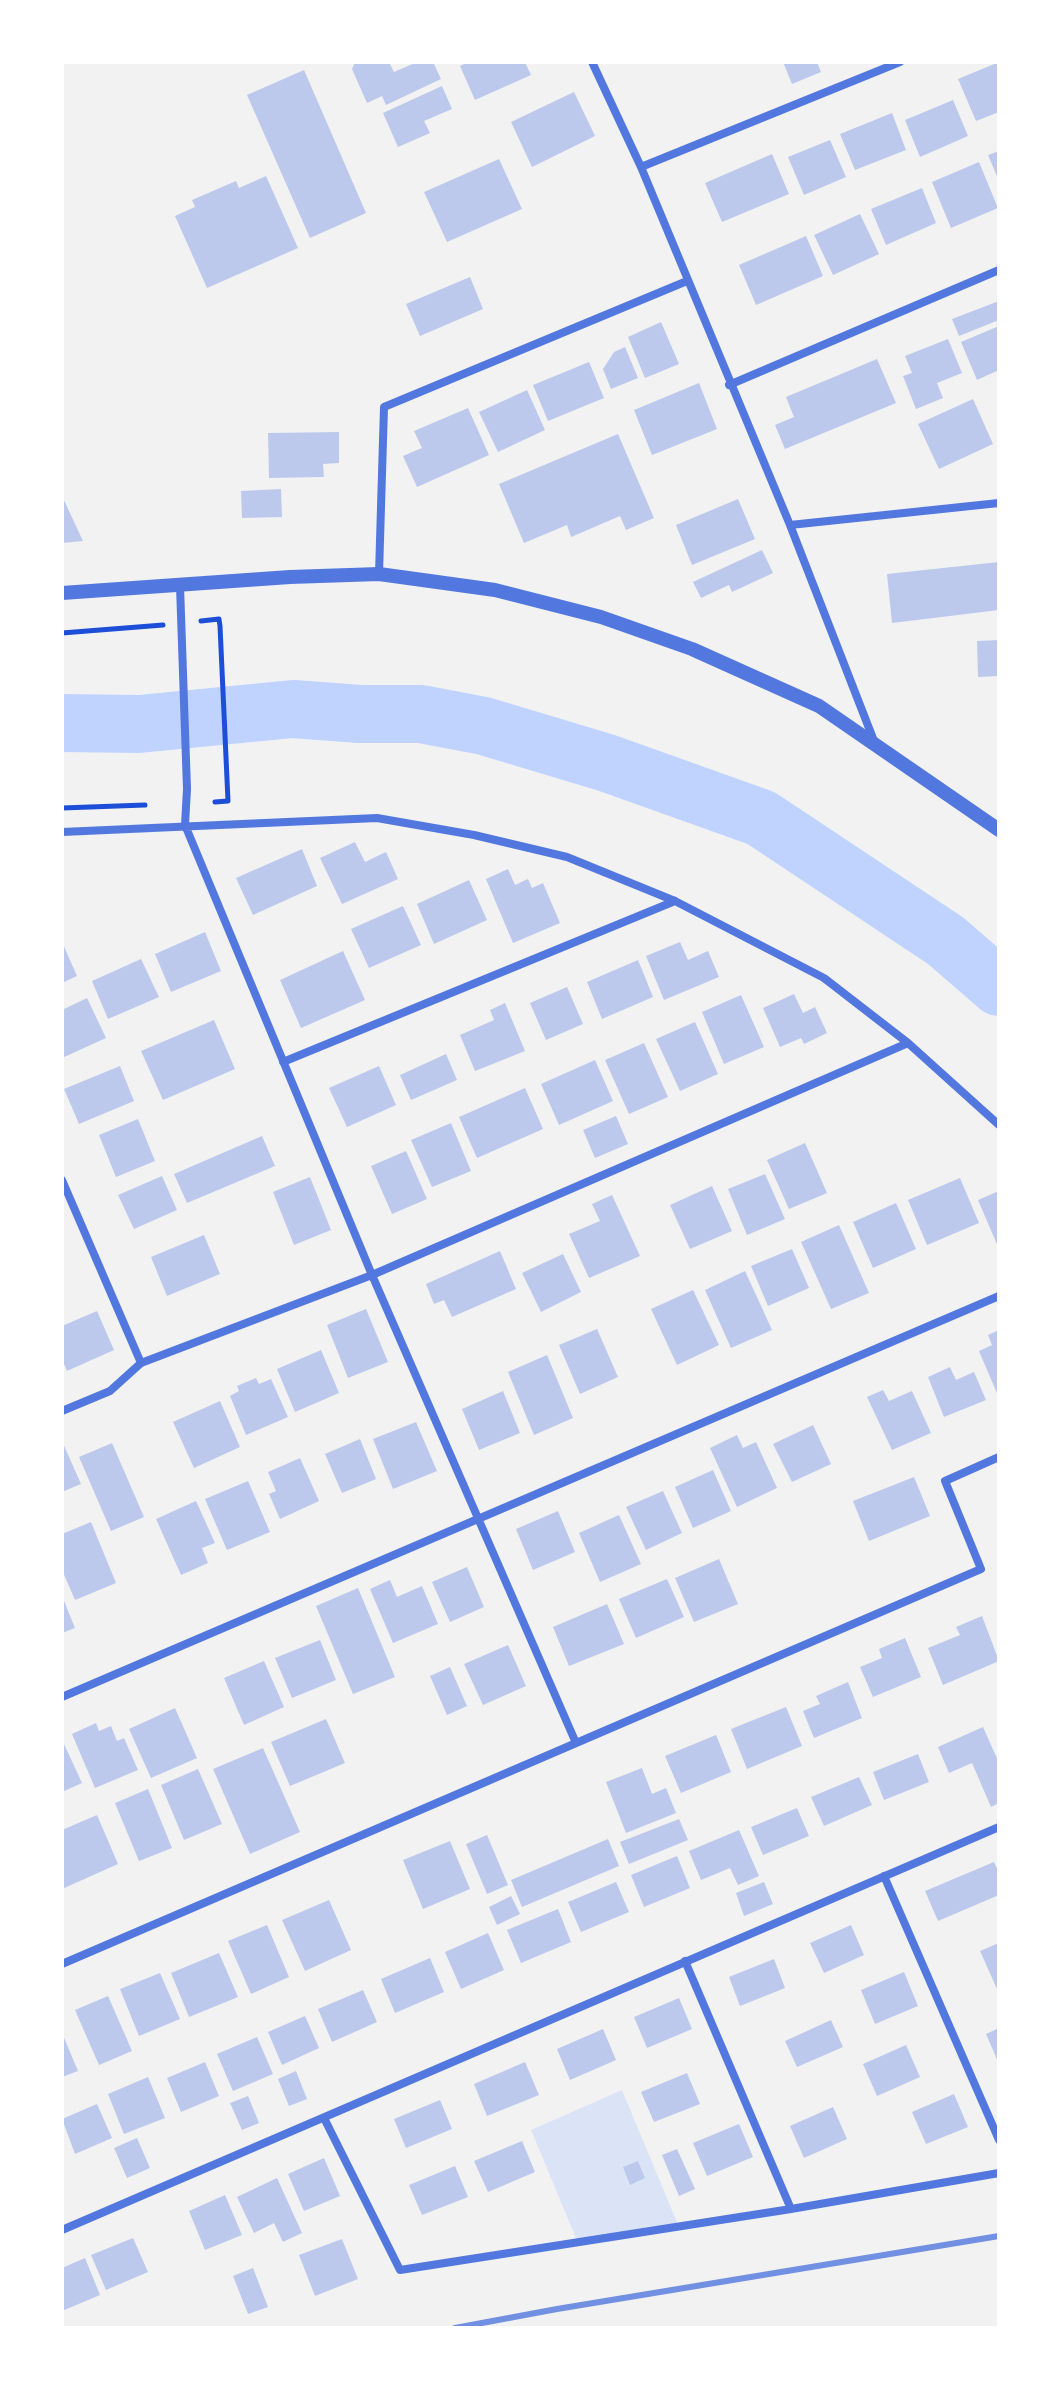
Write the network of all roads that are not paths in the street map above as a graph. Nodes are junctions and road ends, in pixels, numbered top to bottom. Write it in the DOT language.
graph roads {
  1 [pos="592,62"];
  2 [pos="900,62"];
  3 [pos="641,167"];
  4 [pos="999,270"];
  5 [pos="687,281"];
  6 [pos="729,385"];
  7 [pos="999,503"];
  8 [pos="790,525"];
  9 [pos="379,574"];
  10 [pos="180,586"];
  11 [pos="62,593"];
  12 [pos="876,745"];
  13 [pos="185,825"];
  14 [pos="999,830"];
  15 [pos="62,832"];
  16 [pos="675,901"];
  17 [pos="908,1043"];
  18 [pos="283,1062"];
  19 [pos="999,1125"];
  20 [pos="62,1180"];
  21 [pos="372,1275"];
  22 [pos="999,1296"];
  23 [pos="141,1363"];
  24 [pos="62,1411"];
  25 [pos="999,1457"];
  26 [pos="478,1518"];
  27 [pos="62,1697"];
  28 [pos="576,1743"];
  29 [pos="999,1827"];
  30 [pos="884,1876"];
  31 [pos="685,1961"];
  32 [pos="62,1964"];
  33 [pos="324,2118"];
  34 [pos="999,2140"];
  35 [pos="999,2173"];
  36 [pos="791,2209"];
  37 [pos="62,2230"];
  1 -- 3 [label="street"];
  2 -- 3 [label="street"];
  3 -- 5 [label="street"];
  4 -- 6 [label="street"];
  5 -- 6 [label="street"];
  5 -- 9 [label="street"];
  6 -- 8 [label="street"];
  7 -- 8 [label="street"];
  8 -- 12 [label="street"];
  9 -- 10 [label="street"];
  9 -- 12 [label="street"];
  10 -- 11 [label="street"];
  10 -- 13 [label="street"];
  12 -- 14 [label="street"];
  13 -- 15 [label="street"];
  13 -- 16 [label="street"];
  13 -- 18 [label="street"];
  16 -- 17 [label="street"];
  16 -- 18 [label="street"];
  17 -- 19 [label="street"];
  17 -- 21 [label="street"];
  18 -- 21 [label="street"];
  20 -- 23 [label="street"];
  21 -- 23 [label="street"];
  21 -- 26 [label="street"];
  22 -- 26 [label="street"];
  23 -- 24 [label="street"];
  25 -- 28 [label="street"];
  26 -- 27 [label="street"];
  26 -- 28 [label="street"];
  28 -- 32 [label="street"];
  29 -- 30 [label="street"];
  30 -- 31 [label="street"];
  30 -- 34 [label="street"];
  31 -- 33 [label="street"];
  31 -- 36 [label="street"];
  33 -- 36 [label="street"];
  33 -- 37 [label="street"];
  35 -- 36 [label="street"];
}
